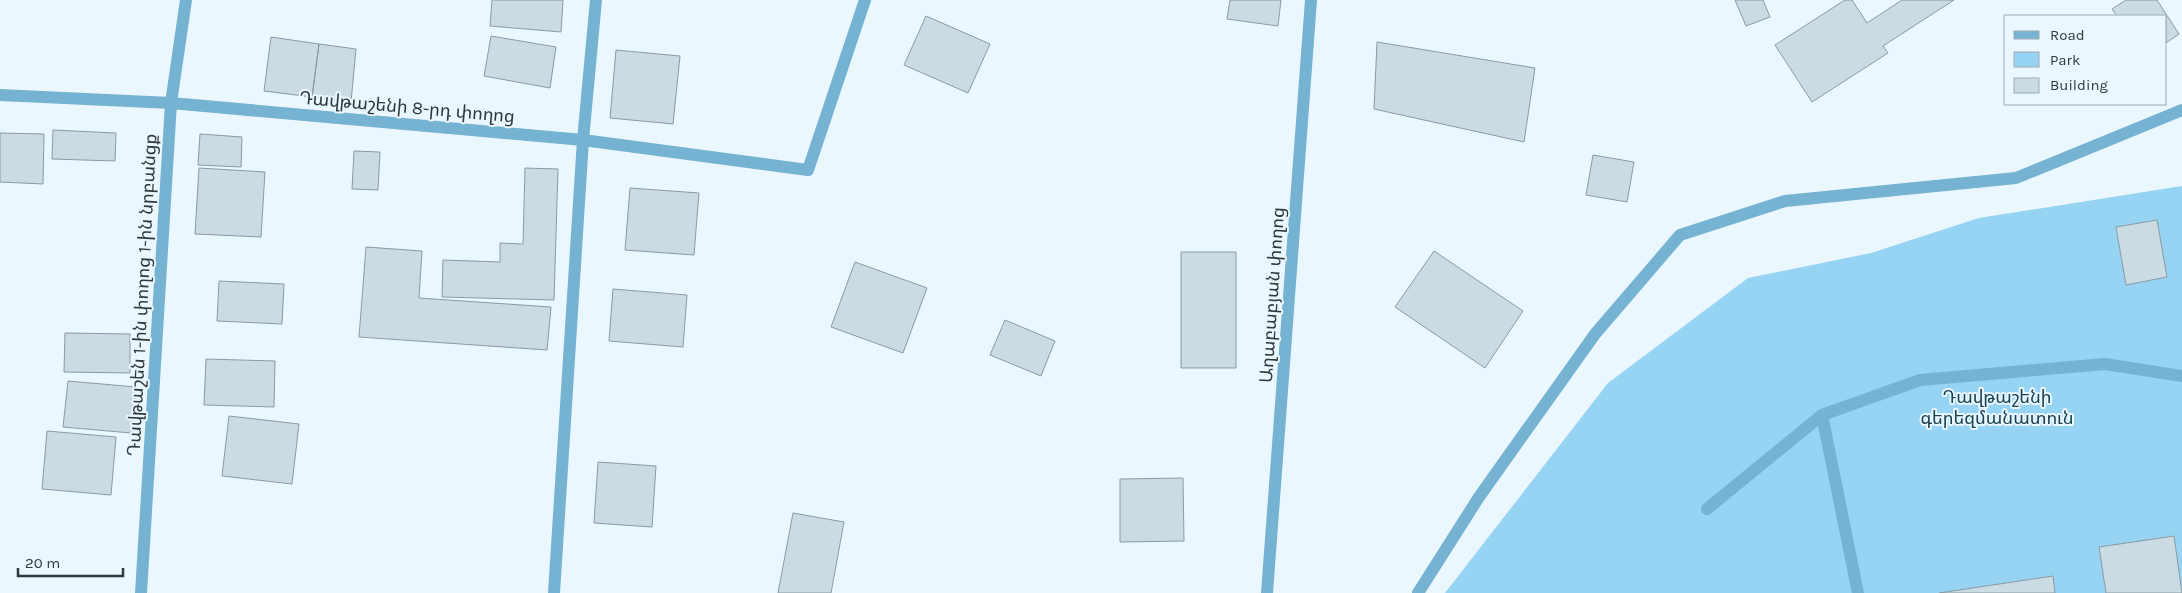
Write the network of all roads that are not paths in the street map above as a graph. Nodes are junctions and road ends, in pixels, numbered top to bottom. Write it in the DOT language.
graph roads {
  1 [pos="186,0"];
  2 [pos="596,0"];
  3 [pos="865,0"];
  4 [pos="1311,0"];
  5 [pos="0,95"];
  6 [pos="171,103"];
  7 [pos="2182,110"];
  8 [pos="583,140"];
  9 [pos="2182,376"];
  10 [pos="1822,415"];
  11 [pos="1707,509"];
  12 [pos="141,593"];
  13 [pos="554,593"];
  14 [pos="1268,593"];
  15 [pos="1418,593"];
  16 [pos="1858,593"];
  1 -- 6 [label="street, Դավթաշեն 1-ին փողոց 1-ին նրբանցք"];
  2 -- 8 [label="street"];
  3 -- 8 [label="street, Դավթաշենի 8-րդ փողոց"];
  4 -- 14 [label="street, Աղաբաբյան փողոց"];
  5 -- 6 [label="street, Դավթաշենի 8-րդ փողոց"];
  6 -- 8 [label="street, Դավթաշենի 8-րդ փողոց"];
  6 -- 12 [label="street, Դավթաշեն 1-ին փողոց 1-ին նրբանցք"];
  7 -- 15 [label="street"];
  8 -- 13 [label="street"];
  9 -- 10 [label="street"];
  10 -- 11 [label="street"];
  10 -- 16 [label="street"];
}
